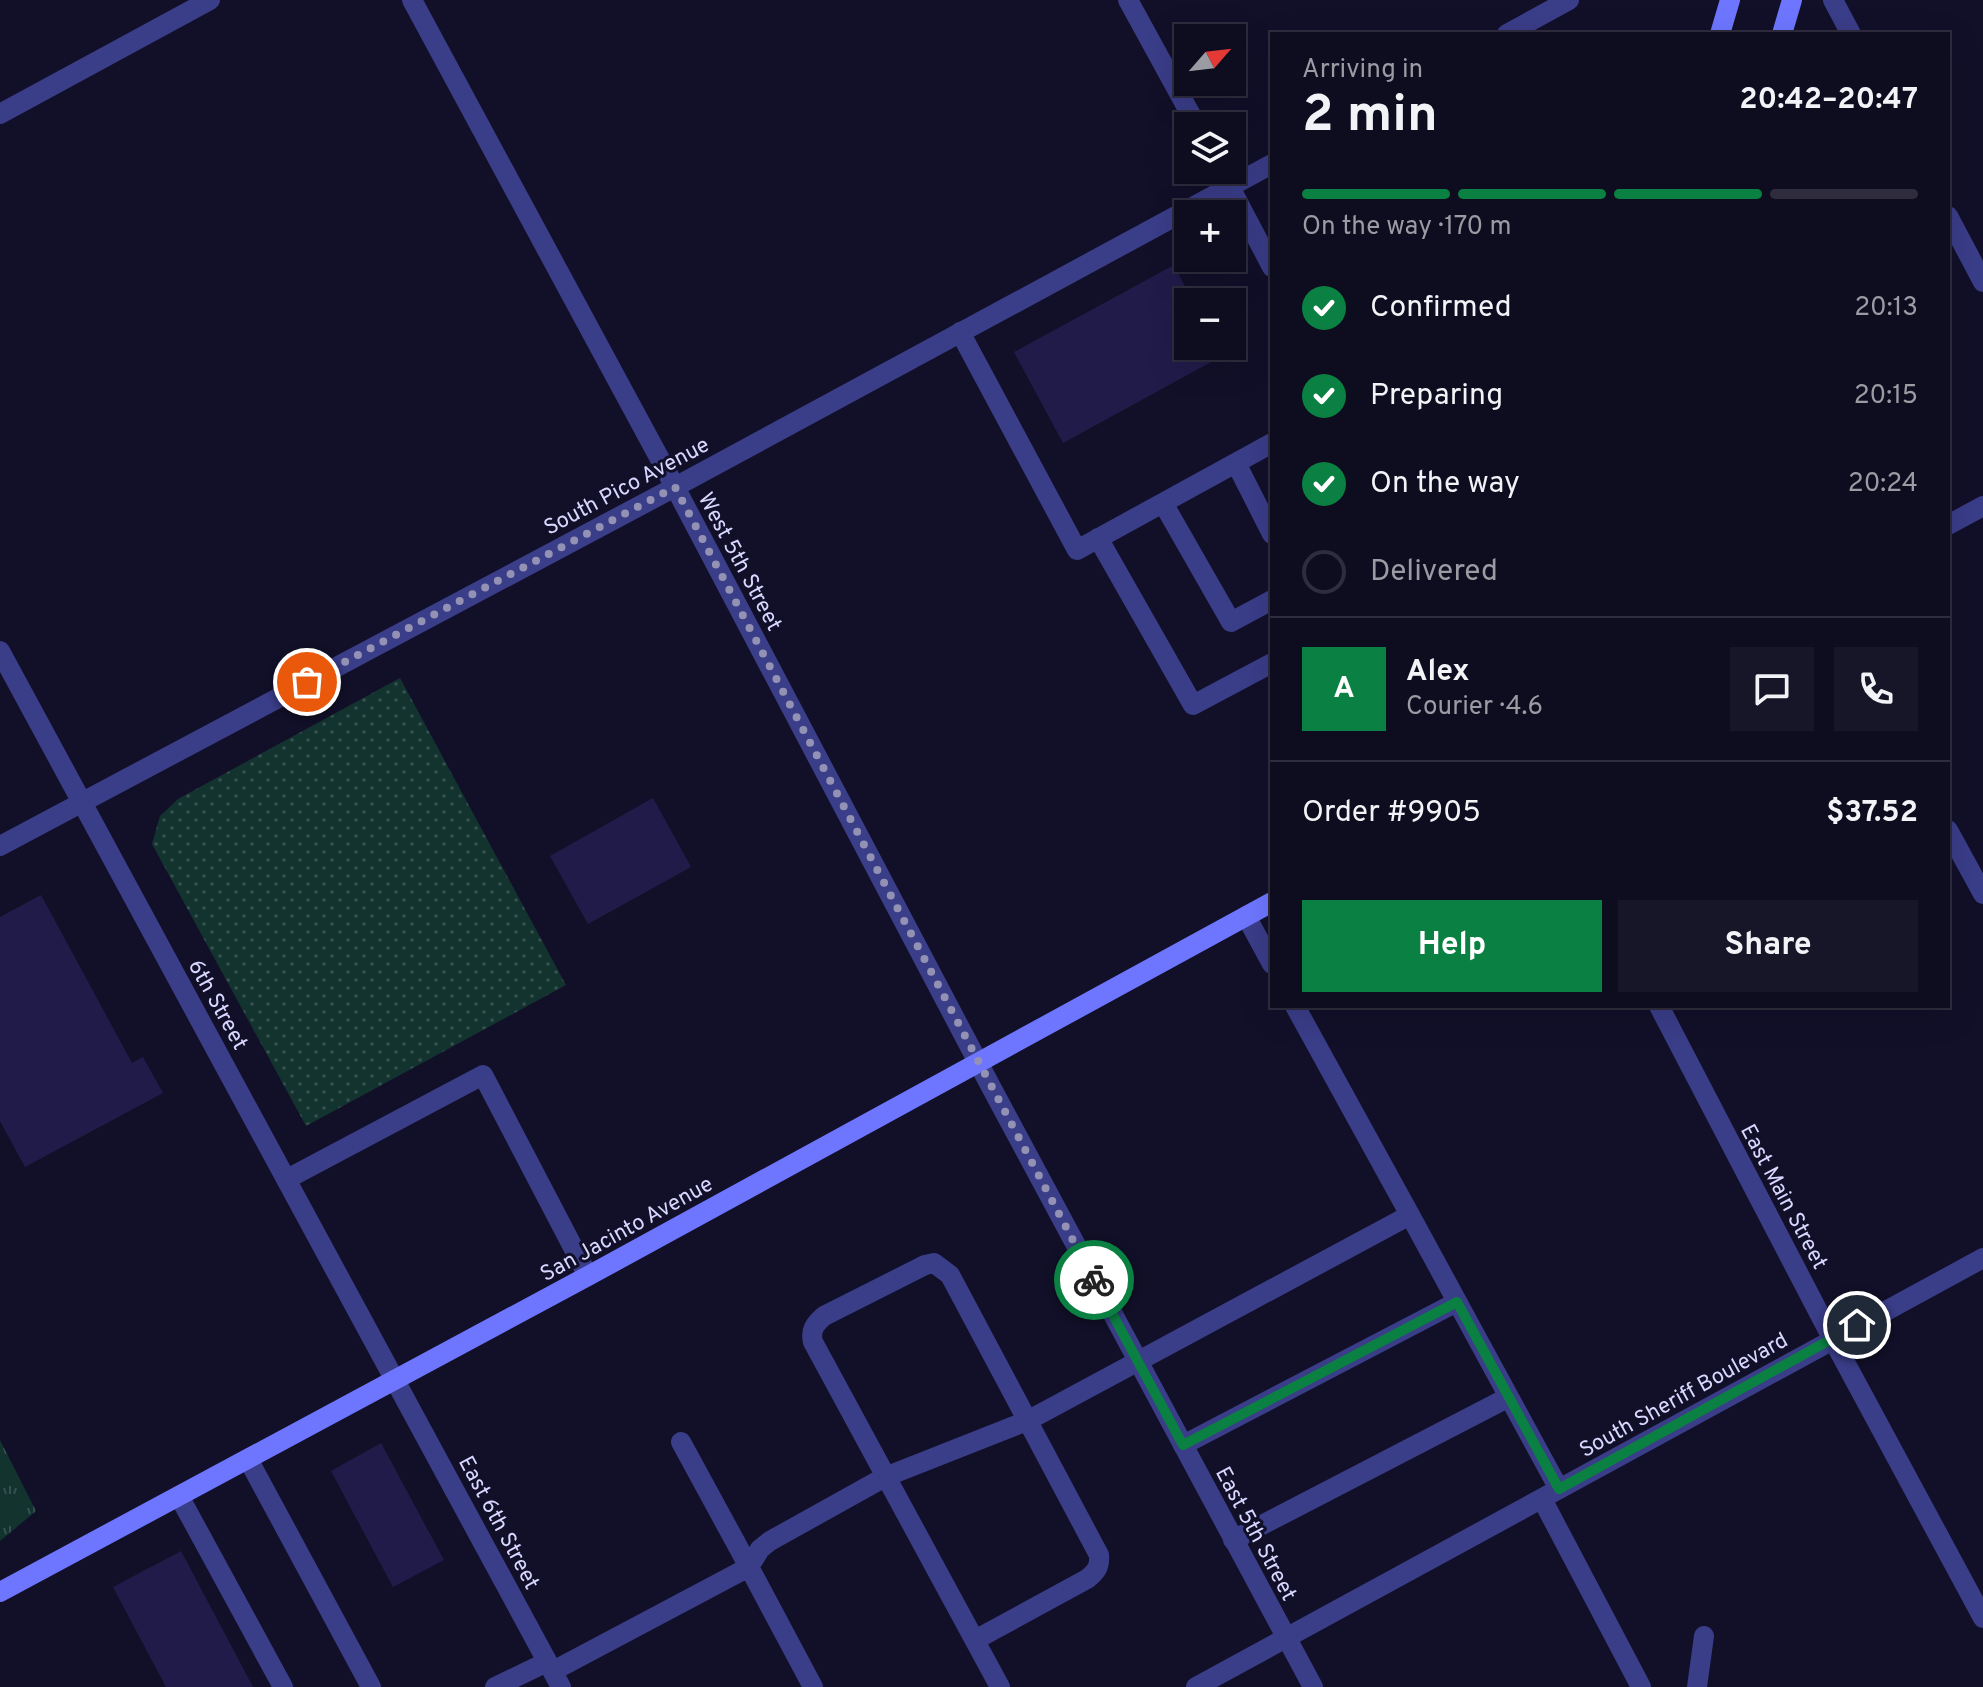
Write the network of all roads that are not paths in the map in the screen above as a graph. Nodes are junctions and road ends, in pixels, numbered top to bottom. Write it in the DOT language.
graph roads {
  1 [pos="210,0"];
  2 [pos="412,0"];
  3 [pos="1128,0"];
  4 [pos="1569,0"];
  5 [pos="1730,0"];
  6 [pos="1792,0"];
  7 [pos="1833,0"];
  8 [pos="1511,32"];
  9 [pos="1721,32"];
  10 [pos="1783,32"];
  11 [pos="1850,32"];
  12 [pos="1189,112"];
  13 [pos="0,114"];
  14 [pos="1270,165"];
  15 [pos="1246,172"];
  16 [pos="1215,184"];
  17 [pos="1228,184"];
  18 [pos="1950,220"];
  19 [pos="1270,263"];
  20 [pos="1983,282"];
  21 [pos="960,332"];
  22 [pos="1270,444"];
  23 [pos="1236,463"];
  24 [pos="675,487"];
  25 [pos="1163,503"];
  26 [pos="1983,506"];
  27 [pos="1950,524"];
  28 [pos="1270,530"];
  29 [pos="1098,538"];
  30 [pos="1270,601"];
  31 [pos="0,651"];
  32 [pos="1270,664"];
  33 [pos="82,802"];
  34 [pos="1950,834"];
  35 [pos="0,846"];
  36 [pos="1983,894"];
  37 [pos="1270,903"];
  38 [pos="1246,916"];
  39 [pos="1270,960"];
  40 [pos="1296,1008"];
  41 [pos="1660,1008"];
  42 [pos="978,1063"];
  43 [pos="287,1179"];
  44 [pos="1410,1215"];
  45 [pos="1983,1258"];
  46 [pos="588,1276"];
  47 [pos="1457,1302"];
  48 [pos="1832,1338"];
  49 [pos="1138,1362"];
  50 [pos="396,1380"];
  51 [pos="1509,1397"];
  52 [pos="1027,1421"];
  53 [pos="681,1442"];
  54 [pos="1183,1445"];
  55 [pos="248,1459"];
  56 [pos="885,1477"];
  57 [pos="1551,1494"];
  58 [pos="179,1496"];
  59 [pos="1233,1540"];
  60 [pos="749,1567"];
  61 [pos="0,1592"];
  62 [pos="1983,1618"];
  63 [pos="1704,1636"];
  64 [pos="1287,1639"];
  65 [pos="975,1640"];
  66 [pos="554,1673"];
  67 [pos="283,1687"];
  68 [pos="371,1687"];
  69 [pos="495,1687"];
  70 [pos="813,1687"];
  71 [pos="1000,1687"];
  72 [pos="1196,1687"];
  73 [pos="1313,1687"];
  74 [pos="1641,1687"];
  75 [pos="1697,1687"];
  1 -- 13 [label="street"];
  2 -- 24 [label="street, West 5th Street"];
  3 -- 12 [label="street"];
  4 -- 8 [label="street"];
  5 -- 9 [label="main road"];
  6 -- 10 [label="main road"];
  7 -- 11 [label="street"];
  14 -- 15 [label="street, South Pico Avenue"];
  16 -- 21 [label="street, South Pico Avenue"];
  17 -- 19 [label="street"];
  18 -- 20 [label="street"];
  21 -- 24 [label="street, South Pico Avenue"];
  21 -- 29 [label="street"];
  22 -- 23 [label="street"];
  23 -- 25 [label="street"];
  23 -- 28 [label="street"];
  24 -- 33 [label="street, South Pico Avenue"];
  24 -- 42 [label="street, West 5th Street"];
  25 -- 29 [label="street"];
  25 -- 30 [label="street"];
  26 -- 27 [label="street"];
  29 -- 32 [label="street"];
  31 -- 33 [label="street, 6th Street"];
  33 -- 35 [label="street, South Pico Avenue"];
  33 -- 43 [label="street, 6th Street"];
  34 -- 36 [label="street"];
  37 -- 38 [label="main road, San Jacinto Avenue"];
  38 -- 39 [label="street"];
  38 -- 42 [label="main road, San Jacinto Avenue"];
  40 -- 44 [label="street"];
  41 -- 48 [label="street, East Main Street"];
  42 -- 46 [label="main road, San Jacinto Avenue"];
  42 -- 49 [label="street, East 5th Street"];
  43 -- 46 [label="street"];
  43 -- 50 [label="street, 6th Street"];
  44 -- 47 [label="street"];
  44 -- 49 [label="street"];
  45 -- 48 [label="street, South Sheriff Boulevard"];
  46 -- 50 [label="main road, San Jacinto Avenue"];
  47 -- 51 [label="street"];
  47 -- 54 [label="street"];
  48 -- 57 [label="street, South Sheriff Boulevard"];
  48 -- 62 [label="street, East Main Street"];
  49 -- 52 [label="street"];
  49 -- 54 [label="street, East 5th Street"];
  50 -- 55 [label="main road, San Jacinto Avenue"];
  50 -- 66 [label="street, East 6th Street"];
  51 -- 57 [label="street"];
  51 -- 59 [label="street"];
  52 -- 56 [label="street"];
  52 -- 56 [label="street"];
  52 -- 65 [label="street"];
  53 -- 60 [label="street"];
  54 -- 59 [label="street, East 5th Street"];
  55 -- 58 [label="main road, San Jacinto Avenue"];
  55 -- 68 [label="street"];
  56 -- 60 [label="street"];
  56 -- 65 [label="street"];
  57 -- 64 [label="street, South Sheriff Boulevard"];
  57 -- 74 [label="street"];
  58 -- 61 [label="main road, San Jacinto Avenue"];
  58 -- 67 [label="street"];
  59 -- 64 [label="street, East 5th Street"];
  60 -- 66 [label="street"];
  60 -- 70 [label="street"];
  63 -- 75 [label="street"];
  64 -- 72 [label="street, South Sheriff Boulevard"];
  64 -- 73 [label="street, East 5th Street"];
  65 -- 71 [label="street"];
  66 -- 69 [label="street"];
}
